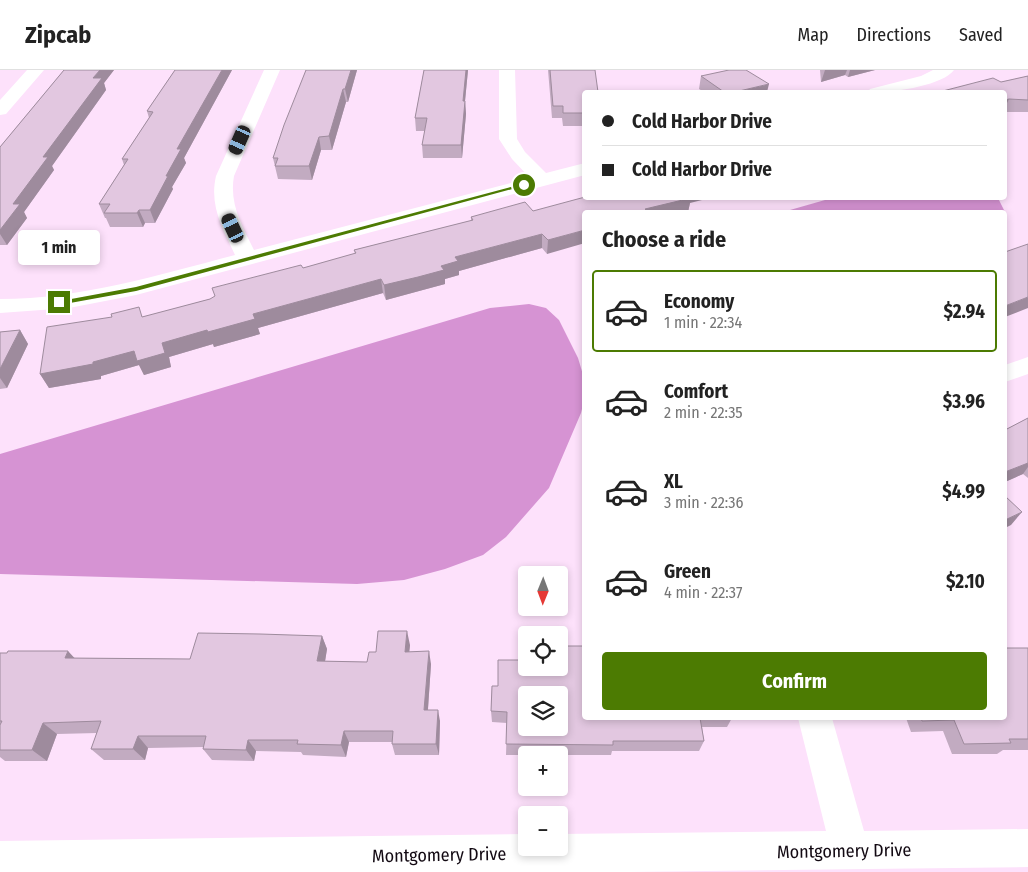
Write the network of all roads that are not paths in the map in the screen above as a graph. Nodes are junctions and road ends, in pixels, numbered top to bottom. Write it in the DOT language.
graph roads {
  1 [pos="36,70"];
  2 [pos="272,70"];
  3 [pos="507,70"];
  4 [pos="946,70"];
  5 [pos="884,90"];
  6 [pos="0,110"];
  7 [pos="582,170"];
  8 [pos="542,180"];
  9 [pos="248,259"];
  10 [pos="0,306"];
  11 [pos="1028,365"];
  12 [pos="1007,373"];
  13 [pos="816,720"];
  14 [pos="1028,848"];
  15 [pos="850,851"];
  16 [pos="0,860"];
  1 -- 6 [label="street"];
  2 -- 9 [label="street"];
  3 -- 8 [label="street"];
  4 -- 5 [label="street"];
  7 -- 8 [label="street"];
  8 -- 9 [label="street"];
  9 -- 10 [label="street"];
  11 -- 12 [label="street"];
  13 -- 15 [label="street"];
  14 -- 15 [label="street, Montgomery Drive"];
  15 -- 16 [label="street, Montgomery Drive"];
}
